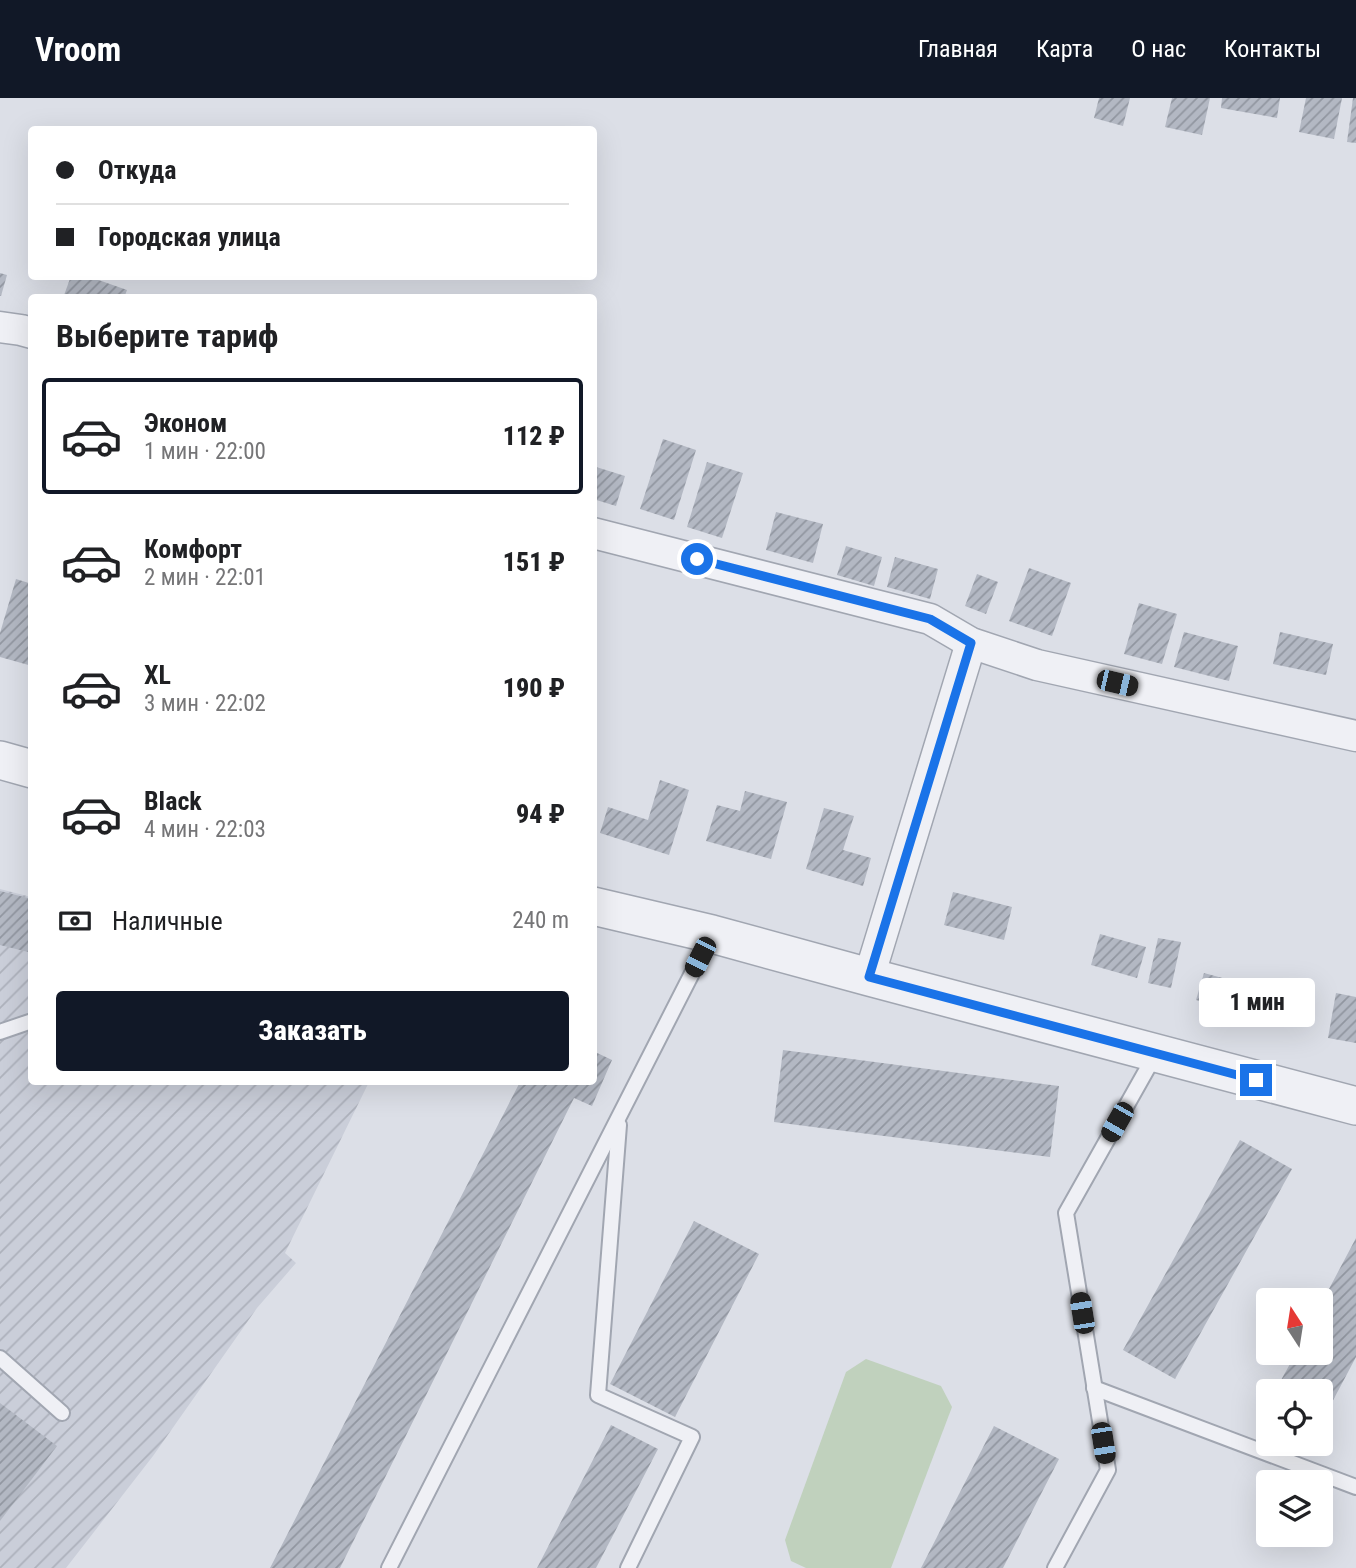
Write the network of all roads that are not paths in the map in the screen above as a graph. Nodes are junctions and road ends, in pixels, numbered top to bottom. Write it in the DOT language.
graph roads {
  1 [pos="0,327"];
  2 [pos="28,332"];
  3 [pos="597,534"];
  4 [pos="971,643"];
  5 [pos="1356,736"];
  6 [pos="0,760"];
  7 [pos="28,768"];
  8 [pos="597,907"];
  9 [pos="712,934"];
  10 [pos="869,977"];
  11 [pos="28,1022"];
  12 [pos="0,1032"];
  13 [pos="1156,1054"];
  14 [pos="1356,1107"];
  15 [pos="619,1119"];
  16 [pos="0,1358"];
  17 [pos="1094,1388"];
  18 [pos="62,1413"];
  19 [pos="1356,1487"];
  20 [pos="389,1568"];
  21 [pos="628,1568"];
  22 [pos="1055,1568"];
  1 -- 2 [label="street"];
  3 -- 4 [label="street"];
  4 -- 5 [label="street"];
  4 -- 10 [label="street"];
  6 -- 7 [label="street"];
  8 -- 9 [label="street"];
  9 -- 10 [label="street"];
  9 -- 15 [label="lane"];
  10 -- 13 [label="street"];
  11 -- 12 [label="lane"];
  13 -- 14 [label="street"];
  13 -- 17 [label="lane"];
  15 -- 20 [label="lane"];
  15 -- 21 [label="lane"];
  16 -- 18 [label="lane"];
  17 -- 19 [label="lane"];
  17 -- 22 [label="lane"];
}
